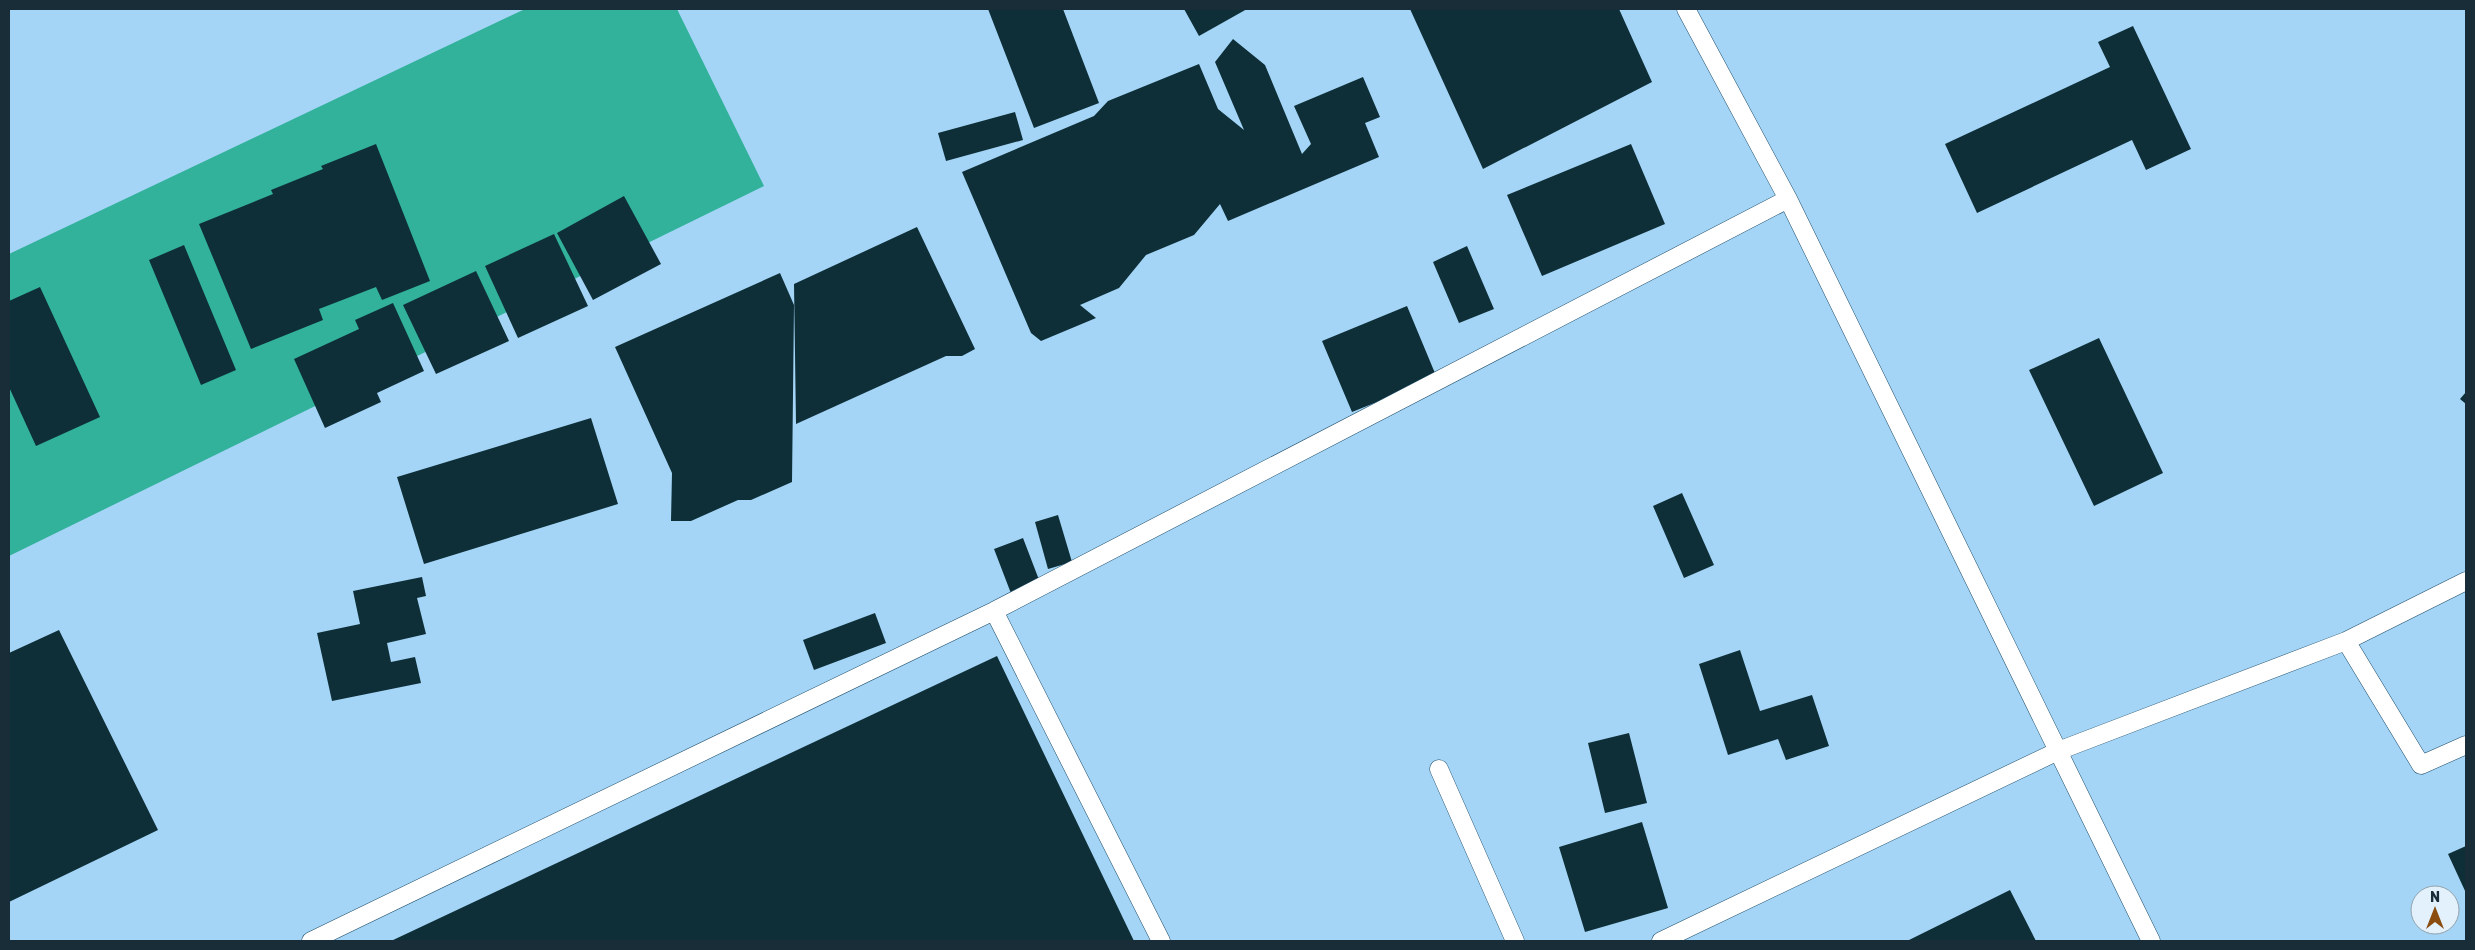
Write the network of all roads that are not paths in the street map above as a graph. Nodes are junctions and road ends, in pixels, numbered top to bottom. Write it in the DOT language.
graph roads {
  1 [pos="1686,9"];
  2 [pos="1788,199"];
  3 [pos="2466,581"];
  4 [pos="994,611"];
  5 [pos="2346,641"];
  6 [pos="2466,745"];
  7 [pos="2058,750"];
  8 [pos="1439,768"];
  9 [pos="311,941"];
  10 [pos="1161,941"];
  11 [pos="1516,941"];
  12 [pos="1661,941"];
  13 [pos="2151,941"];
  1 -- 2 [label="lane"];
  2 -- 4 [label="lane"];
  2 -- 7 [label="lane"];
  3 -- 5 [label="lane"];
  4 -- 9 [label="lane"];
  4 -- 10 [label="lane"];
  5 -- 6 [label="lane"];
  5 -- 7 [label="lane"];
  7 -- 12 [label="lane"];
  7 -- 13 [label="lane"];
  8 -- 11 [label="lane"];
}
